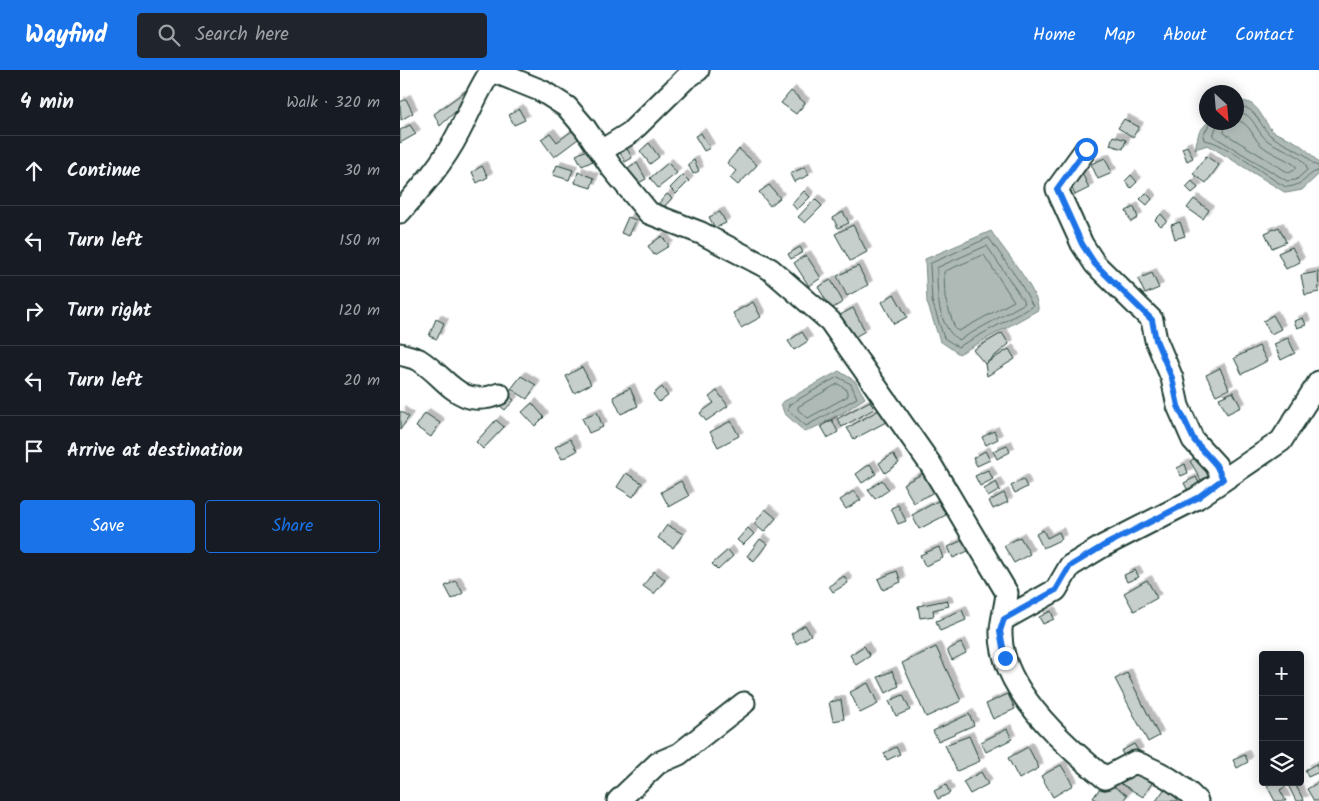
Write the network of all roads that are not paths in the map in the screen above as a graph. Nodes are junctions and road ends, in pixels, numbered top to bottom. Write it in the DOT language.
graph roads {
  1 [pos="490,70"];
  2 [pos="698,70"];
  3 [pos="1086,149"];
  4 [pos="601,151"];
  5 [pos="400,212"];
  6 [pos="400,354"];
  7 [pos="1319,382"];
  8 [pos="499,394"];
  9 [pos="1223,479"];
  10 [pos="1004,619"];
  11 [pos="744,703"];
  12 [pos="618,801"];
  13 [pos="1198,801"];
  1 -- 4 [label="street"];
  1 -- 5 [label="street"];
  2 -- 4 [label="street"];
  3 -- 9 [label="street"];
  4 -- 10 [label="street"];
  6 -- 8 [label="street"];
  7 -- 9 [label="street"];
  9 -- 10 [label="street"];
  10 -- 13 [label="street"];
  11 -- 12 [label="street"];
}
